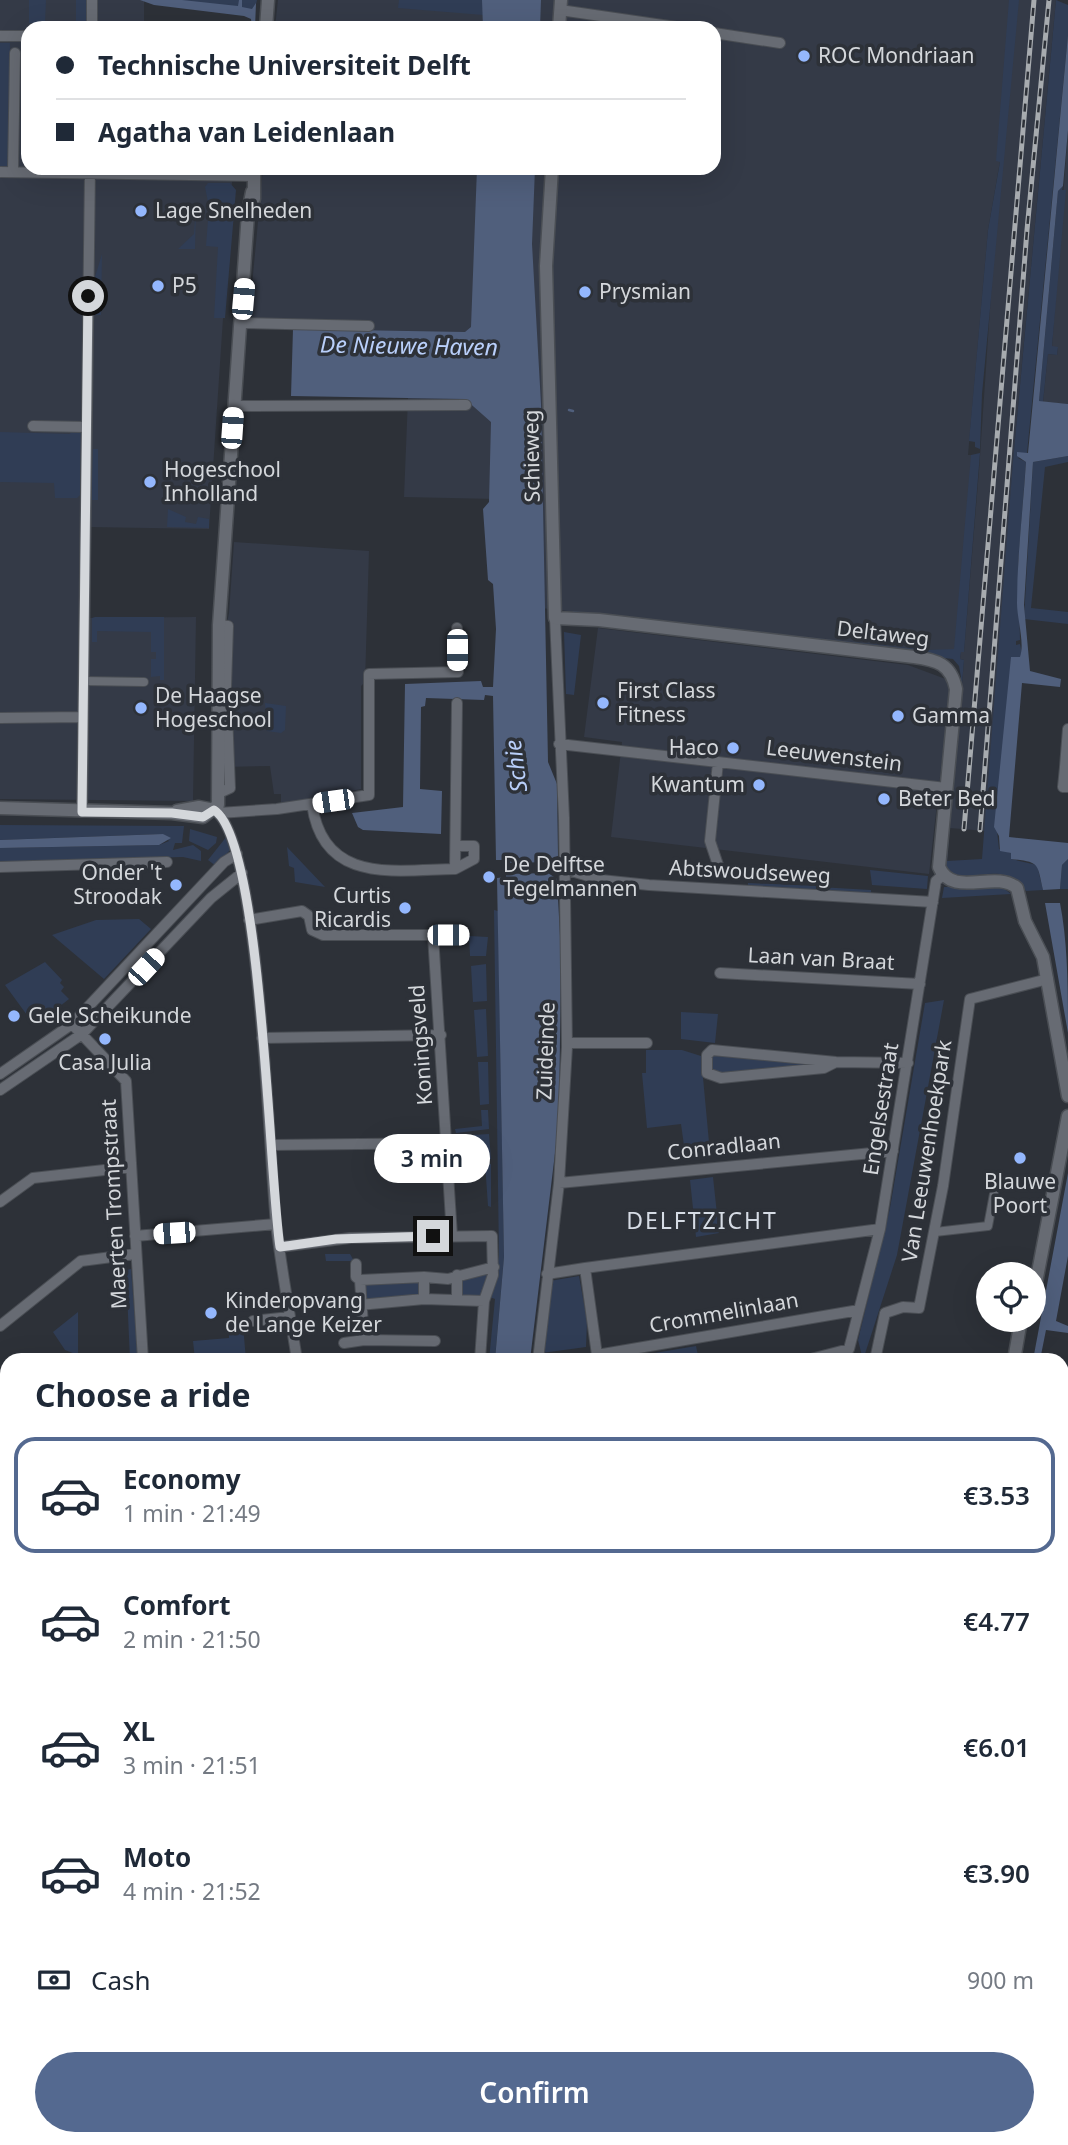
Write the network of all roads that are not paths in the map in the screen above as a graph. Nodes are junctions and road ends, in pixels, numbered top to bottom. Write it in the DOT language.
graph roads {
  1 [pos="92,0"];
  2 [pos="268,0"];
  3 [pos="561,5"];
  4 [pos="92,21"];
  5 [pos="266,21"];
  6 [pos="646,21"];
  7 [pos="721,34"];
  8 [pos="0,36"];
  9 [pos="21,36"];
  10 [pos="780,43"];
  11 [pos="15,53"];
  12 [pos="0,172"];
  13 [pos="13,172"];
  14 [pos="21,172"];
  15 [pos="90,175"];
  16 [pos="254,175"];
  17 [pos="552,175"];
  18 [pos="241,323"];
  19 [pos="369,326"];
  20 [pos="466,405"];
  21 [pos="234,406"];
  22 [pos="33,426"];
  23 [pos="86,427"];
  24 [pos="555,618"];
  25 [pos="457,628"];
  26 [pos="83,681"];
  27 [pos="144,682"];
  28 [pos="457,703"];
  29 [pos="82,717"];
  30 [pos="0,718"];
  31 [pos="1068,729"];
  32 [pos="559,744"];
  33 [pos="718,762"];
  34 [pos="1066,767"];
  35 [pos="946,788"];
  36 [pos="1068,788"];
  37 [pos="312,804"];
  38 [pos="0,808"];
  39 [pos="216,811"];
  40 [pos="79,812"];
  41 [pos="0,815"];
  42 [pos="456,846"];
  43 [pos="237,854"];
  44 [pos="167,862"];
  45 [pos="718,865"];
  46 [pos="0,867"];
  47 [pos="456,869"];
  48 [pos="565,869"];
  49 [pos="242,873"];
  50 [pos="943,875"];
  51 [pos="933,902"];
  52 [pos="249,920"];
  53 [pos="433,935"];
  54 [pos="463,935"];
  55 [pos="720,972"];
  56 [pos="1048,979"];
  57 [pos="920,984"];
  58 [pos="72,1024"];
  59 [pos="82,1034"];
  60 [pos="441,1035"];
  61 [pos="262,1038"];
  62 [pos="567,1043"];
  63 [pos="646,1043"];
  64 [pos="836,1062"];
  65 [pos="908,1063"];
  66 [pos="0,1074"];
  67 [pos="0,1090"];
  68 [pos="1068,1096"];
  69 [pos="1068,1116"];
  70 [pos="447,1143"];
  71 [pos="271,1145"];
  72 [pos="893,1151"];
  73 [pos="131,1167"];
  74 [pos="559,1183"];
  75 [pos="994,1194"];
  76 [pos="0,1202"];
  77 [pos="276,1224"];
  78 [pos="880,1229"];
  79 [pos="935,1232"];
  80 [pos="135,1236"];
  81 [pos="452,1236"];
  82 [pos="280,1247"];
  83 [pos="135,1254"];
  84 [pos="1040,1262"];
  85 [pos="356,1264"];
  86 [pos="494,1268"];
  87 [pos="585,1268"];
  88 [pos="547,1274"];
  89 [pos="457,1275"];
  90 [pos="424,1277"];
  91 [pos="360,1280"];
  92 [pos="454,1298"];
  93 [pos="424,1299"];
  94 [pos="484,1301"];
  95 [pos="359,1306"];
  96 [pos="859,1310"];
  97 [pos="290,1317"];
  98 [pos="253,1321"];
  99 [pos="0,1326"];
  100 [pos="1018,1332"];
  101 [pos="364,1340"];
  102 [pos="435,1341"];
  103 [pos="344,1342"];
  104 [pos="142,1353"];
  105 [pos="296,1353"];
  106 [pos="480,1353"];
  107 [pos="539,1353"];
  108 [pos="594,1353"];
  109 [pos="617,1353"];
  110 [pos="834,1353"];
  111 [pos="877,1353"];
  112 [pos="1014,1353"];
  1 -- 4 [label="street"];
  2 -- 5 [label="street"];
  3 -- 6 [label="street"];
  7 -- 10 [label="street"];
  8 -- 9 [label="street"];
  11 -- 13 [label="street"];
  12 -- 13 [label="street"];
  13 -- 14 [label="street"];
  15 -- 23 [label="street"];
  16 -- 18 [label="street"];
  17 -- 24 [label="street, Schieweg"];
  18 -- 19 [label="street"];
  18 -- 21 [label="street"];
  20 -- 21 [label="street"];
  21 -- 39 [label="street"];
  22 -- 23 [label="street"];
  23 -- 26 [label="street"];
  24 -- 32 [label="street, Schieweg"];
  24 -- 35 [label="street, Deltaweg"];
  25 -- 37 [label="street"];
  26 -- 27 [label="street"];
  26 -- 29 [label="street"];
  28 -- 42 [label="street"];
  29 -- 30 [label="street"];
  29 -- 40 [label="street"];
  31 -- 34 [label="street"];
  32 -- 33 [label="street, Leeuwenstein"];
  32 -- 48 [label="street, Zuideinde"];
  33 -- 35 [label="street, Leeuwenstein"];
  33 -- 45 [label="street"];
  34 -- 36 [label="street"];
  35 -- 50 [label="street, Deltaweg"];
  37 -- 39 [label="street"];
  37 -- 47 [label="street"];
  38 -- 40 [label="street"];
  39 -- 40 [label="street"];
  39 -- 43 [label="street"];
  40 -- 41 [label="street"];
  42 -- 47 [label="street"];
  42 -- 47 [label="street"];
  43 -- 49 [label="street"];
  43 -- 58 [label="street"];
  44 -- 46 [label="street"];
  48 -- 51 [label="street, Abtswoudseweg"];
  48 -- 62 [label="street, Zuideinde"];
  49 -- 52 [label="street"];
  49 -- 59 [label="street"];
  50 -- 51 [label="street, Engelsestraat"];
  50 -- 56 [label="street"];
  51 -- 57 [label="street, Engelsestraat"];
  52 -- 53 [label="street"];
  52 -- 61 [label="street"];
  53 -- 54 [label="street"];
  53 -- 60 [label="street, Koningsveld"];
  55 -- 57 [label="street, Laan van Braat"];
  56 -- 68 [label="street"];
  56 -- 79 [label="street, Van Leeuwenhoekpark"];
  57 -- 65 [label="street, Engelsestraat"];
  58 -- 59 [label="street, Maerten Trompstraat"];
  58 -- 66 [label="street"];
  59 -- 67 [label="street"];
  59 -- 73 [label="street, Maerten Trompstraat"];
  60 -- 61 [label="street"];
  60 -- 70 [label="street, Koningsveld"];
  61 -- 71 [label="street"];
  62 -- 63 [label="street"];
  62 -- 74 [label="street, Zuideinde"];
  64 -- 64 [label="street"];
  64 -- 65 [label="street"];
  65 -- 72 [label="street, Engelsestraat"];
  69 -- 84 [label="street"];
  70 -- 71 [label="street"];
  70 -- 81 [label="street, Koningsveld"];
  71 -- 77 [label="street"];
  72 -- 74 [label="street, Conradlaan"];
  72 -- 78 [label="street, Engelsestraat"];
  73 -- 76 [label="street"];
  73 -- 80 [label="street, Maerten Trompstraat"];
  74 -- 88 [label="street, Zuideinde"];
  75 -- 79 [label="street"];
  77 -- 80 [label="street"];
  77 -- 82 [label="street"];
  78 -- 87 [label="street"];
  78 -- 96 [label="street, Engelsestraat"];
  79 -- 111 [label="street, Van Leeuwenhoekpark"];
  80 -- 83 [label="street, Maerten Trompstraat"];
  81 -- 82 [label="street"];
  81 -- 86 [label="street"];
  82 -- 97 [label="street"];
  83 -- 99 [label="street"];
  83 -- 104 [label="street, Maerten Trompstraat"];
  85 -- 91 [label="street"];
  86 -- 89 [label="street"];
  86 -- 94 [label="street"];
  87 -- 88 [label="street"];
  87 -- 108 [label="street"];
  88 -- 107 [label="street, Zuideinde"];
  89 -- 90 [label="street"];
  89 -- 92 [label="street"];
  90 -- 91 [label="street"];
  90 -- 93 [label="street"];
  91 -- 95 [label="street"];
  92 -- 93 [label="street"];
  92 -- 94 [label="street"];
  93 -- 95 [label="street"];
  94 -- 106 [label="street"];
  95 -- 101 [label="street"];
  96 -- 109 [label="street, Crommelinlaan"];
  96 -- 110 [label="street, Engelsestraat"];
  97 -- 98 [label="street"];
  97 -- 105 [label="street"];
  100 -- 112 [label="street"];
  101 -- 102 [label="street"];
  101 -- 103 [label="street"];
}
